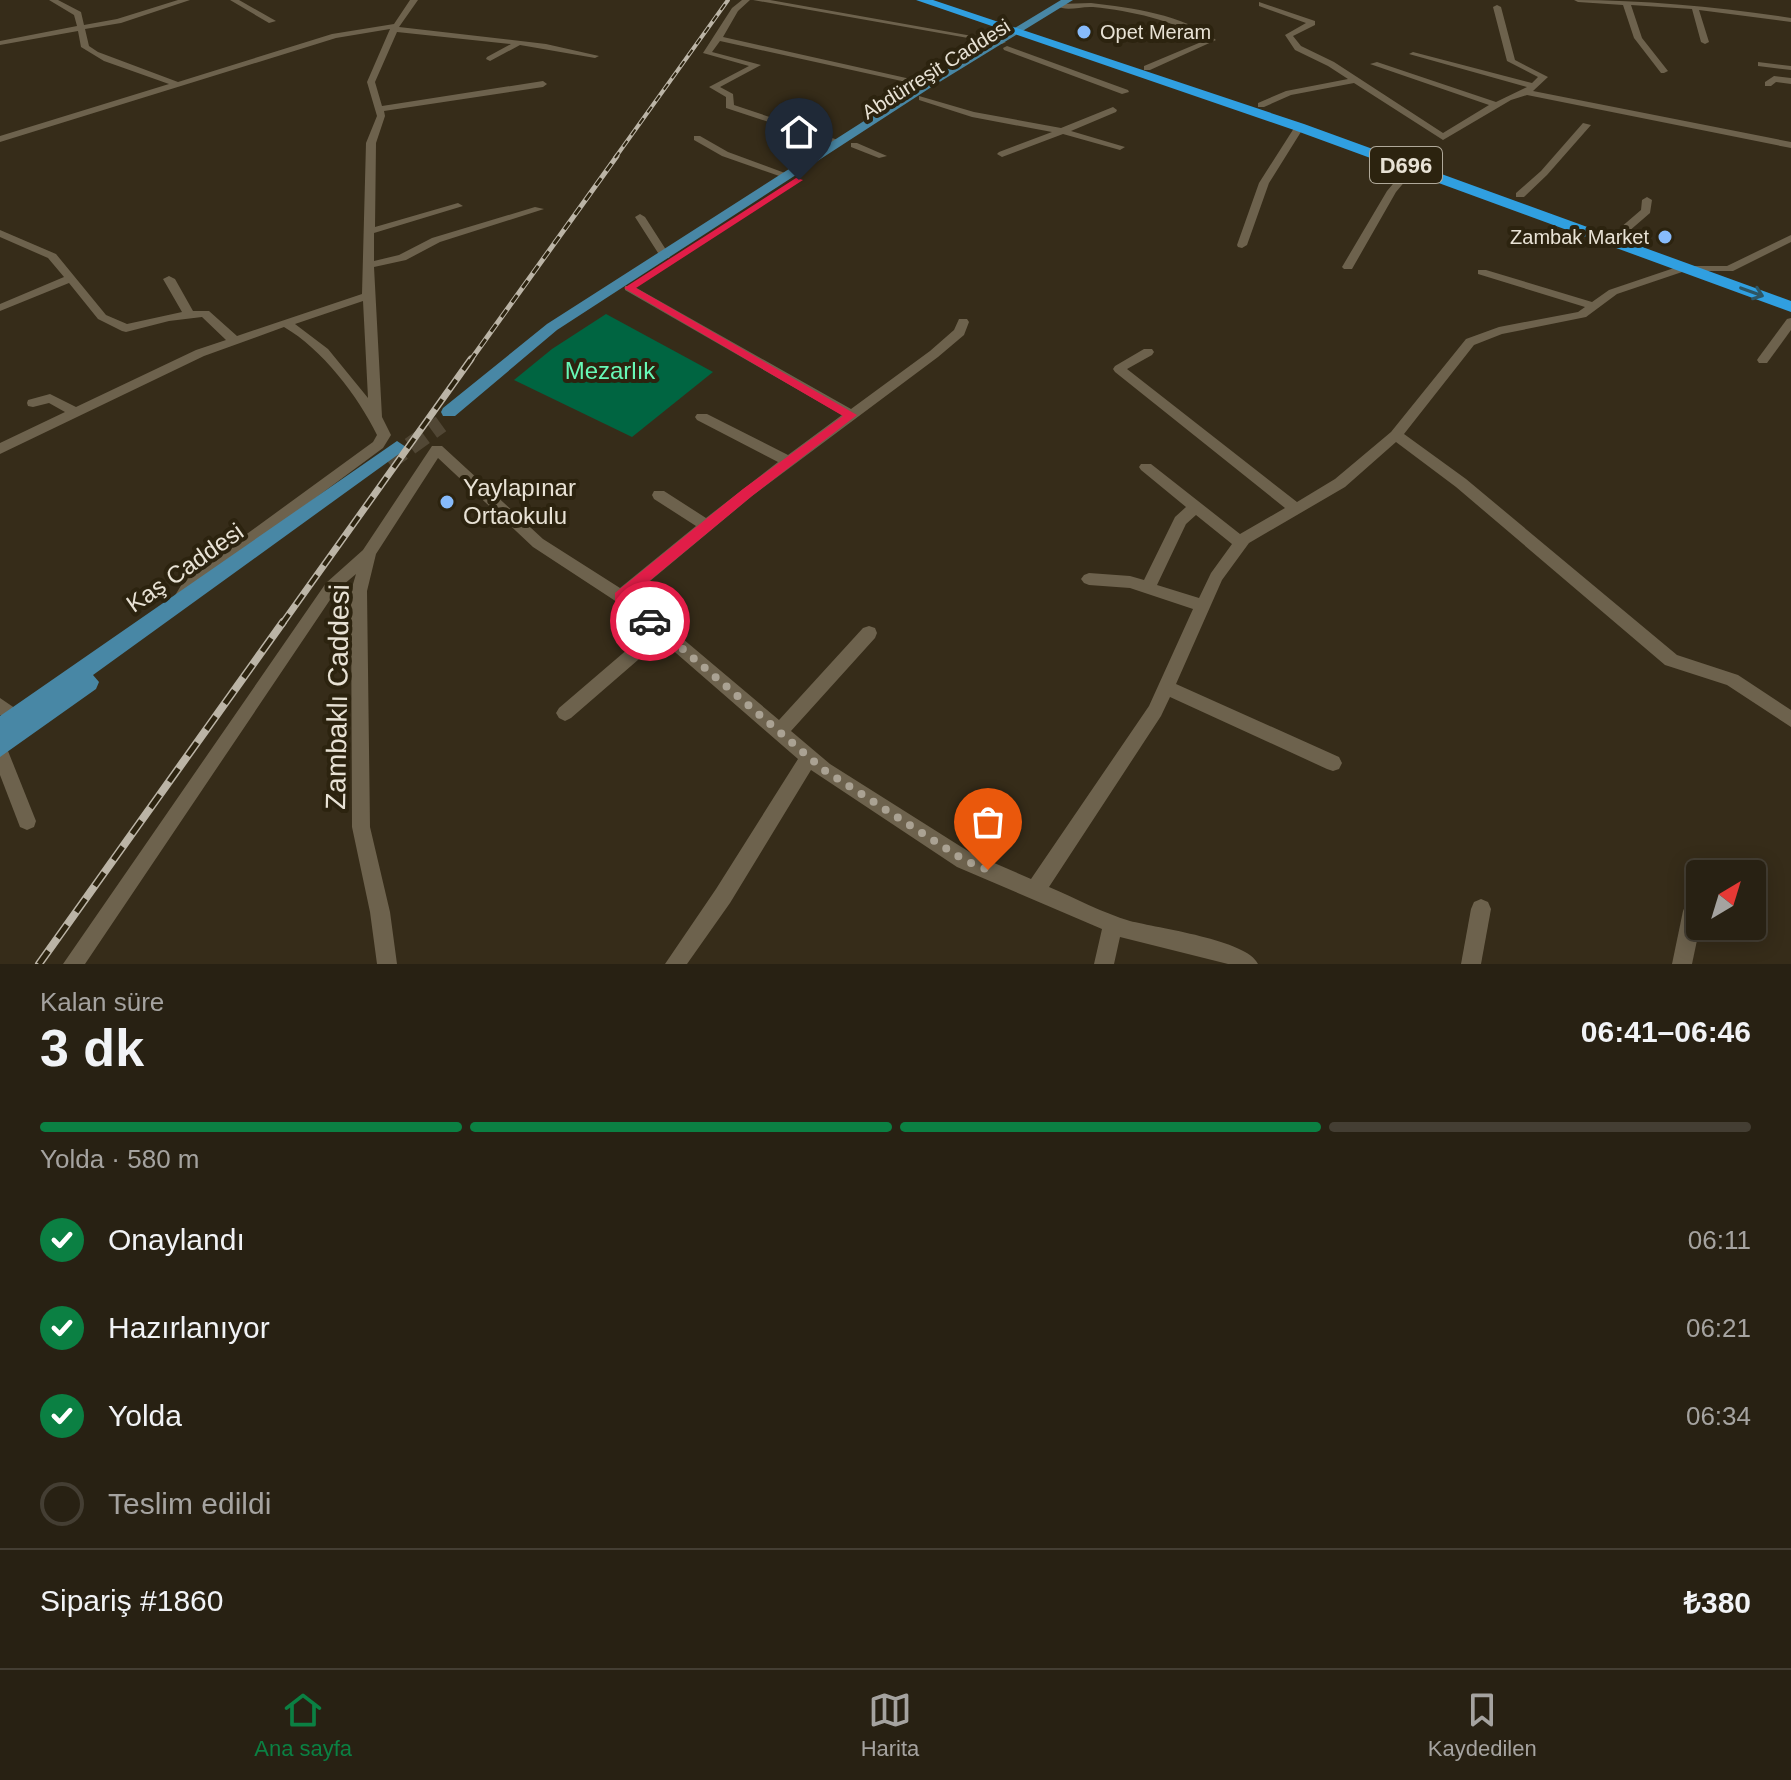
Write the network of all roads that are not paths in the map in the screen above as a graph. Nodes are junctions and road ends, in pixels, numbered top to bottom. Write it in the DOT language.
graph roads {
  1 [pos="53,0"];
  2 [pos="186,0"];
  3 [pos="234,0"];
  4 [pos="414,0"];
  5 [pos="746,0"];
  6 [pos="757,0"];
  7 [pos="922,0"];
  8 [pos="941,0"];
  9 [pos="1578,0"];
  10 [pos="1626,2"];
  11 [pos="1681,3"];
  12 [pos="1262,4"];
  13 [pos="1060,6"];
  14 [pos="1497,7"];
  15 [pos="1695,7"];
  16 [pos="1791,20"];
  17 [pos="272,21"];
  18 [pos="395,27"];
  19 [pos="83,29"];
  20 [pos="1026,32"];
  21 [pos="718,38"];
  22 [pos="1705,42"];
  23 [pos="0,43"];
  24 [pos="518,43"];
  25 [pos="1004,45"];
  26 [pos="1413,54"];
  27 [pos="595,56"];
  28 [pos="490,59"];
  29 [pos="1374,64"];
  30 [pos="1761,64"];
  31 [pos="1147,68"];
  32 [pos="1791,68"];
  33 [pos="1664,71"];
  34 [pos="1356,80"];
  35 [pos="1791,81"];
  36 [pos="543,84"];
  37 [pos="929,84"];
  38 [pos="1768,84"];
  39 [pos="178,85"];
  40 [pos="1530,89"];
  41 [pos="1125,92"];
  42 [pos="922,98"];
  43 [pos="1261,105"];
  44 [pos="1497,105"];
  45 [pos="380,109"];
  46 [pos="1113,110"];
  47 [pos="1586,125"];
  48 [pos="1299,127"];
  49 [pos="1062,131"];
  50 [pos="697,138"];
  51 [pos="0,139"];
  52 [pos="839,142"];
  53 [pos="854,145"];
  54 [pos="1791,145"];
  55 [pos="1120,147"];
  56 [pos="1002,154"];
  57 [pos="882,156"];
  58 [pos="1412,167"];
  59 [pos="788,176"];
  60 [pos="1520,195"];
  61 [pos="1647,200"];
  62 [pos="458,206"];
  63 [pos="539,209"];
  64 [pos="640,217"];
  65 [pos="1624,230"];
  66 [pos="371,231"];
  67 [pos="0,233"];
  68 [pos="1791,238"];
  69 [pos="1242,245"];
  70 [pos="665,256"];
  71 [pos="369,265"];
  72 [pos="1348,267"];
  73 [pos="1684,268"];
  74 [pos="1729,269"];
  75 [pos="1482,272"];
  76 [pos="72,278"];
  77 [pos="169,279"];
  78 [pos="629,288"];
  79 [pos="1791,291"];
  80 [pos="368,296"];
  81 [pos="1594,306"];
  82 [pos="1791,307"];
  83 [pos="0,308"];
  84 [pos="189,315"];
  85 [pos="963,322"];
  86 [pos="1791,322"];
  87 [pos="285,323"];
  88 [pos="234,340"];
  89 [pos="1148,352"];
  90 [pos="1763,360"];
  91 [pos="33,403"];
  92 [pos="74,412"];
  93 [pos="851,415"];
  94 [pos="375,417"];
  95 [pos="702,417"];
  96 [pos="1396,435"];
  97 [pos="0,449"];
  98 [pos="788,461"];
  99 [pos="1146,467"];
  100 [pos="659,495"];
  101 [pos="1196,507"];
  102 [pos="1296,509"];
  103 [pos="708,526"];
  104 [pos="1241,543"];
  105 [pos="368,554"];
  106 [pos="1089,579"];
  107 [pos="1148,588"];
  108 [pos="620,597"];
  109 [pos="1203,606"];
  110 [pos="176,607"];
  111 [pos="661,630"];
  112 [pos="869,633"];
  113 [pos="1166,687"];
  114 [pos="565,713"];
  115 [pos="5,717"];
  116 [pos="1791,719"];
  117 [pos="779,732"];
  118 [pos="0,749"];
  119 [pos="809,758"];
  120 [pos="1333,763"];
  121 [pos="27,821"];
  122 [pos="1035,890"];
  123 [pos="1481,909"];
  124 [pos="1113,924"];
  125 [pos="1687,940"];
  126 [pos="73,964"];
  127 [pos="387,964"];
  128 [pos="675,964"];
  129 [pos="1104,964"];
  130 [pos="1248,964"];
  131 [pos="1471,964"];
  132 [pos="1682,964"];
  1 -- 19 [label="street"];
  2 -- 19 [label="street"];
  3 -- 17 [label="street"];
  4 -- 18 [label="street"];
  5 -- 21 [label="street"];
  6 -- 25 [label="street"];
  7 -- 20 [label="highway, D696"];
  8 -- 20 [label="highway, D696"];
  9 -- 10 [label="street"];
  10 -- 11 [label="street"];
  10 -- 33 [label="street"];
  11 -- 15 [label="street"];
  12 -- 34 [label="street"];
  13 -- 20 [label="main road, Abdürreşit Caddesi"];
  13 -- 31 [label="street"];
  14 -- 40 [label="street"];
  15 -- 16 [label="street"];
  15 -- 22 [label="street"];
  18 -- 24 [label="street"];
  18 -- 39 [label="street"];
  18 -- 45 [label="street"];
  19 -- 23 [label="street"];
  19 -- 39 [label="street"];
  20 -- 25 [label="main road, Abdürreşit Caddesi"];
  20 -- 31 [label="highway, D696"];
  20 -- 48 [label="highway, D696"];
  21 -- 37 [label="street"];
  21 -- 52 [label="street"];
  24 -- 27 [label="street"];
  24 -- 28 [label="street"];
  25 -- 37 [label="main road, Abdürreşit Caddesi"];
  25 -- 41 [label="street"];
  25 -- 42 [label="main road, Abdürreşit Caddesi"];
  26 -- 40 [label="street"];
  29 -- 44 [label="street"];
  30 -- 32 [label="street"];
  31 -- 43 [label="highway, D696"];
  34 -- 43 [label="street"];
  34 -- 44 [label="street"];
  35 -- 38 [label="street"];
  36 -- 45 [label="street"];
  37 -- 52 [label="main road, Abdürreşit Caddesi"];
  39 -- 51 [label="street"];
  40 -- 44 [label="street"];
  40 -- 54 [label="street"];
  42 -- 49 [label="street"];
  42 -- 53 [label="main road, Abdürreşit Caddesi"];
  43 -- 60 [label="highway, D696"];
  45 -- 66 [label="street"];
  46 -- 49 [label="street"];
  47 -- 60 [label="street"];
  48 -- 58 [label="highway, D696"];
  48 -- 69 [label="street"];
  49 -- 55 [label="street"];
  49 -- 56 [label="street"];
  50 -- 59 [label="street"];
  52 -- 59 [label="main road, Abdürreşit Caddesi"];
  53 -- 57 [label="street"];
  53 -- 78 [label="main road, Abdürreşit Caddesi"];
  58 -- 72 [label="street"];
  58 -- 73 [label="highway, D696"];
  59 -- 70 [label="main road, Abdürreşit Caddesi"];
  60 -- 65 [label="highway, D696"];
  61 -- 65 [label="street"];
  62 -- 66 [label="street"];
  63 -- 71 [label="street"];
  64 -- 70 [label="street"];
  65 -- 74 [label="highway, D696"];
  66 -- 71 [label="street"];
  67 -- 76 [label="street"];
  68 -- 74 [label="street"];
  70 -- 78 [label="main road, Abdürreşit Caddesi"];
  71 -- 80 [label="street"];
  73 -- 74 [label="street"];
  73 -- 81 [label="street"];
  73 -- 82 [label="highway, D696, one-way"];
  74 -- 79 [label="highway, D696"];
  75 -- 81 [label="street"];
  76 -- 83 [label="street"];
  76 -- 84 [label="street"];
  77 -- 84 [label="street"];
  78 -- 93 [label="street"];
  80 -- 87 [label="street"];
  80 -- 94 [label="street"];
  81 -- 96 [label="street"];
  84 -- 88 [label="street"];
  85 -- 93 [label="street"];
  86 -- 90 [label="street"];
  87 -- 88 [label="street"];
  87 -- 94 [label="street"];
  88 -- 92 [label="street"];
  89 -- 102 [label="street"];
  91 -- 92 [label="street"];
  92 -- 97 [label="street"];
  93 -- 98 [label="street"];
  94 -- 110 [label="street"];
  95 -- 98 [label="street"];
  96 -- 102 [label="street"];
  96 -- 116 [label="street"];
  98 -- 103 [label="street"];
  99 -- 101 [label="street"];
  100 -- 103 [label="street"];
  101 -- 104 [label="street"];
  101 -- 107 [label="street"];
  102 -- 104 [label="street"];
  103 -- 108 [label="street"];
  104 -- 109 [label="street"];
  105 -- 108 [label="street, Zambaklı Caddesi"];
  105 -- 126 [label="street"];
  105 -- 127 [label="street, Zambaklı Caddesi"];
  106 -- 107 [label="street"];
  107 -- 109 [label="street"];
  108 -- 111 [label="street"];
  109 -- 113 [label="street"];
  110 -- 115 [label="main road, Kaş Caddesi"];
  110 -- 118 [label="main road, Kaş Caddesi"];
  111 -- 114 [label="street"];
  111 -- 117 [label="street"];
  112 -- 117 [label="street"];
  113 -- 120 [label="street"];
  113 -- 122 [label="street"];
  117 -- 119 [label="street"];
  118 -- 121 [label="street"];
  119 -- 122 [label="street"];
  119 -- 128 [label="street"];
  122 -- 124 [label="street"];
  123 -- 131 [label="street"];
  124 -- 129 [label="street"];
  124 -- 130 [label="street"];
  125 -- 132 [label="street"];
}
